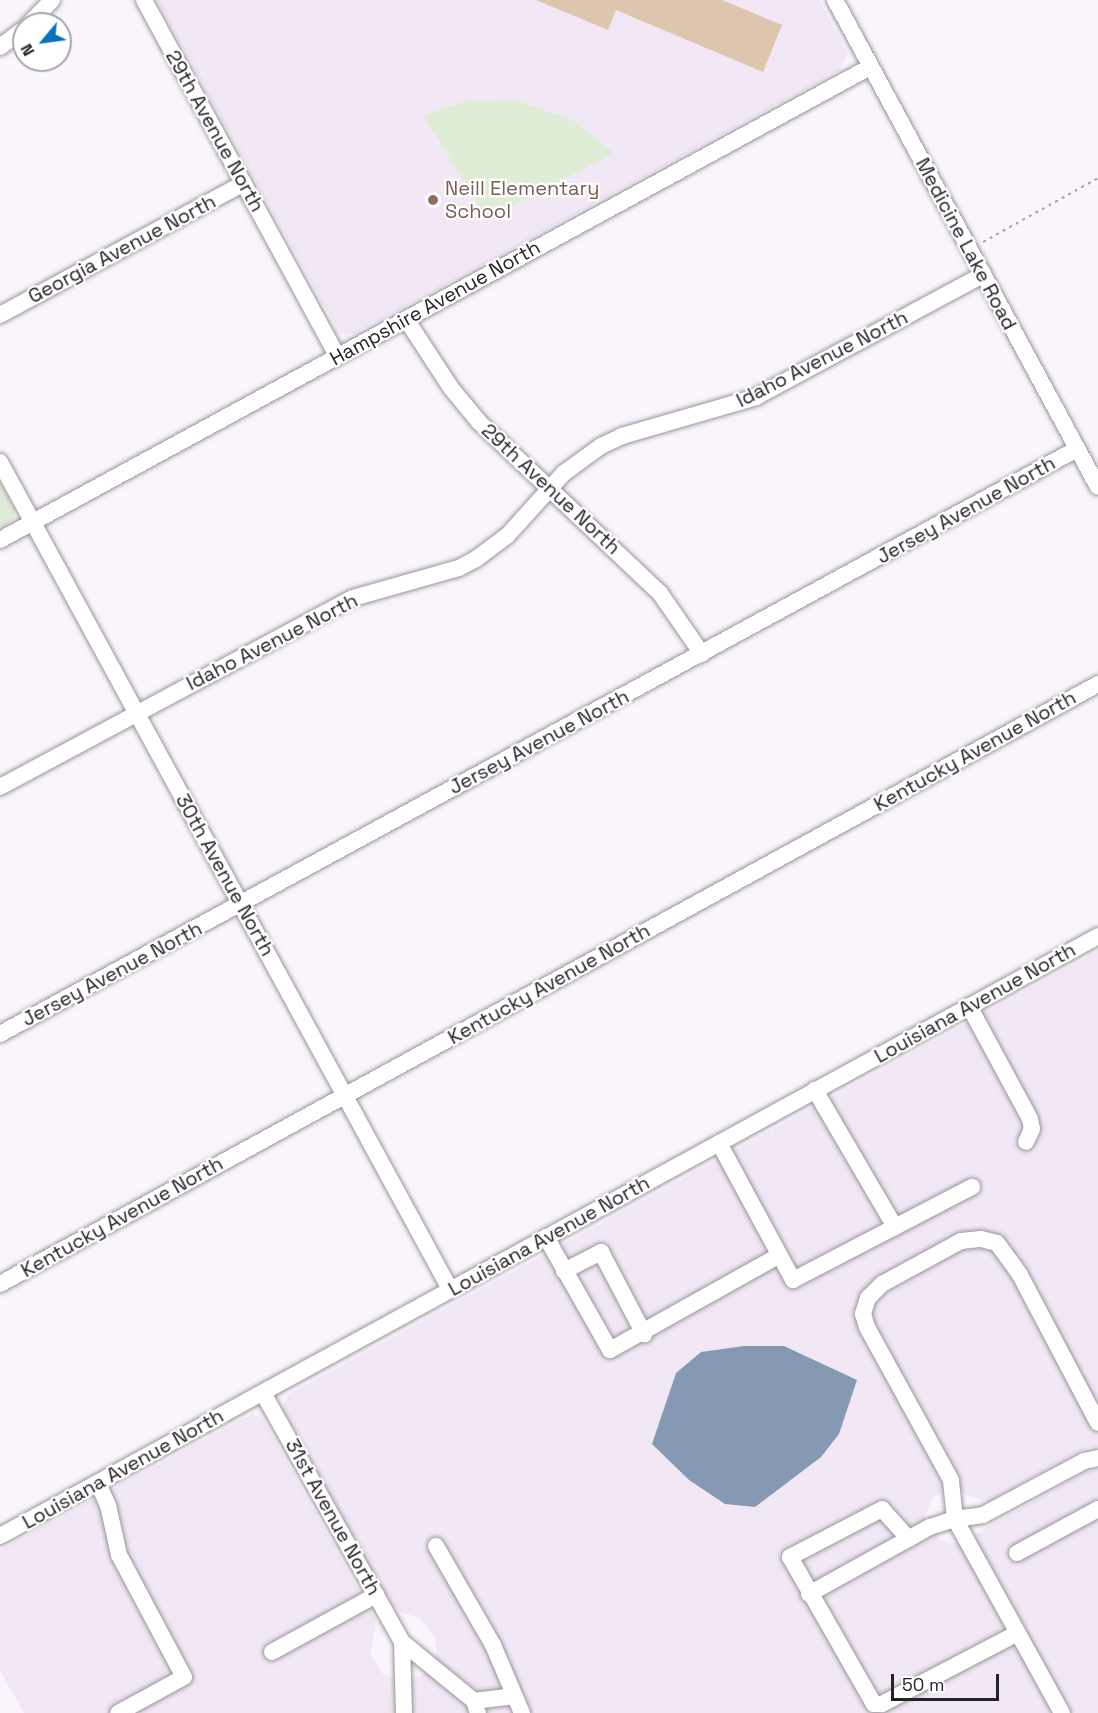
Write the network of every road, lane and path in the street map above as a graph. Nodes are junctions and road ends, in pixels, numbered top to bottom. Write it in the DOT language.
graph roads {
  1 [pos="52,0"];
  2 [pos="144,0"];
  3 [pos="835,0"];
  4 [pos="40,12"];
  5 [pos="870,67"];
  6 [pos="1098,178"];
  7 [pos="244,183"];
  8 [pos="970,250"];
  9 [pos="983,274"];
  10 [pos="0,315"];
  11 [pos="406,319"];
  12 [pos="337,356"];
  13 [pos="1077,449"];
  14 [pos="0,462"];
  15 [pos="1098,487"];
  16 [pos="549,491"];
  17 [pos="33,522"];
  18 [pos="0,540"];
  19 [pos="702,654"];
  20 [pos="1098,684"];
  21 [pos="136,713"];
  22 [pos="0,788"];
  23 [pos="241,904"];
  24 [pos="1098,936"];
  25 [pos="969,1006"];
  26 [pos="0,1034"];
  27 [pos="815,1090"];
  28 [pos="345,1095"];
  29 [pos="1026,1142"];
  30 [pos="719,1143"];
  31 [pos="972,1187"];
  32 [pos="895,1227"];
  33 [pos="546,1238"];
  34 [pos="778,1256"];
  35 [pos="564,1271"];
  36 [pos="0,1284"];
  37 [pos="450,1289"];
  38 [pos="644,1334"];
  39 [pos="263,1393"];
  40 [pos="1098,1423"];
  41 [pos="1098,1458"];
  42 [pos="98,1483"];
  43 [pos="1098,1509"];
  44 [pos="955,1518"];
  45 [pos="0,1536"];
  46 [pos="909,1539"];
  47 [pos="436,1546"];
  48 [pos="1017,1553"];
  49 [pos="809,1594"];
  50 [pos="376,1595"];
  51 [pos="1018,1633"];
  52 [pos="402,1642"];
  53 [pos="272,1652"];
  54 [pos="513,1696"];
  55 [pos="476,1707"];
  56 [pos="118,1713"];
  57 [pos="404,1713"];
  58 [pos="522,1713"];
  59 [pos="1062,1713"];
  1 -- 4 [label="street"];
  2 -- 7 [label="street, 29th Avenue North"];
  3 -- 5 [label="street, Medicine Lake Road"];
  5 -- 8 [label="street, Medicine Lake Road"];
  5 -- 11 [label="street, Hampshire Avenue North"];
  6 -- 8 [label="path"];
  7 -- 10 [label="street, Georgia Avenue North"];
  7 -- 12 [label="street, 29th Avenue North"];
  8 -- 9 [label="street, Medicine Lake Road"];
  9 -- 13 [label="street, Medicine Lake Road"];
  9 -- 16 [label="street, Idaho Avenue North"];
  11 -- 12 [label="street, Hampshire Avenue North"];
  11 -- 16 [label="street, 29th Avenue North"];
  12 -- 17 [label="street, Hampshire Avenue North"];
  13 -- 15 [label="street, Medicine Lake Road"];
  13 -- 19 [label="street, Jersey Avenue North"];
  14 -- 17 [label="street, 30th Avenue North"];
  16 -- 19 [label="street, 29th Avenue North"];
  16 -- 21 [label="street, Idaho Avenue North"];
  17 -- 18 [label="street, Hampshire Avenue North"];
  17 -- 21 [label="street, 30th Avenue North"];
  19 -- 23 [label="street, Jersey Avenue North"];
  20 -- 28 [label="street, Kentucky Avenue North"];
  21 -- 22 [label="street, Idaho Avenue North"];
  21 -- 23 [label="street, 30th Avenue North"];
  23 -- 26 [label="street, Jersey Avenue North"];
  23 -- 28 [label="street, 30th Avenue North"];
  24 -- 25 [label="street, Louisiana Avenue North"];
  25 -- 27 [label="street, Louisiana Avenue North"];
  25 -- 29 [label="street"];
  27 -- 30 [label="street, Louisiana Avenue North"];
  27 -- 32 [label="street"];
  28 -- 36 [label="street, Kentucky Avenue North"];
  28 -- 37 [label="street, 30th Avenue North"];
  30 -- 33 [label="street, Louisiana Avenue North"];
  30 -- 34 [label="street"];
  31 -- 32 [label="street"];
  32 -- 34 [label="street"];
  33 -- 35 [label="street"];
  33 -- 37 [label="street, Louisiana Avenue North"];
  34 -- 38 [label="street"];
  35 -- 38 [label="street"];
  35 -- 38 [label="street"];
  37 -- 39 [label="street, Louisiana Avenue North"];
  39 -- 42 [label="street, Louisiana Avenue North"];
  39 -- 50 [label="street, 31st Avenue North"];
  40 -- 44 [label="street"];
  41 -- 44 [label="street"];
  42 -- 45 [label="street, Louisiana Avenue North"];
  42 -- 56 [label="street"];
  43 -- 48 [label="street"];
  44 -- 46 [label="street"];
  44 -- 51 [label="street"];
  46 -- 49 [label="street"];
  46 -- 49 [label="street"];
  47 -- 54 [label="street"];
  49 -- 51 [label="street"];
  50 -- 52 [label="street, 31st Avenue North"];
  50 -- 53 [label="street"];
  51 -- 59 [label="street"];
  52 -- 55 [label="street"];
  52 -- 57 [label="street"];
  54 -- 55 [label="street"];
  54 -- 58 [label="street"];
}
